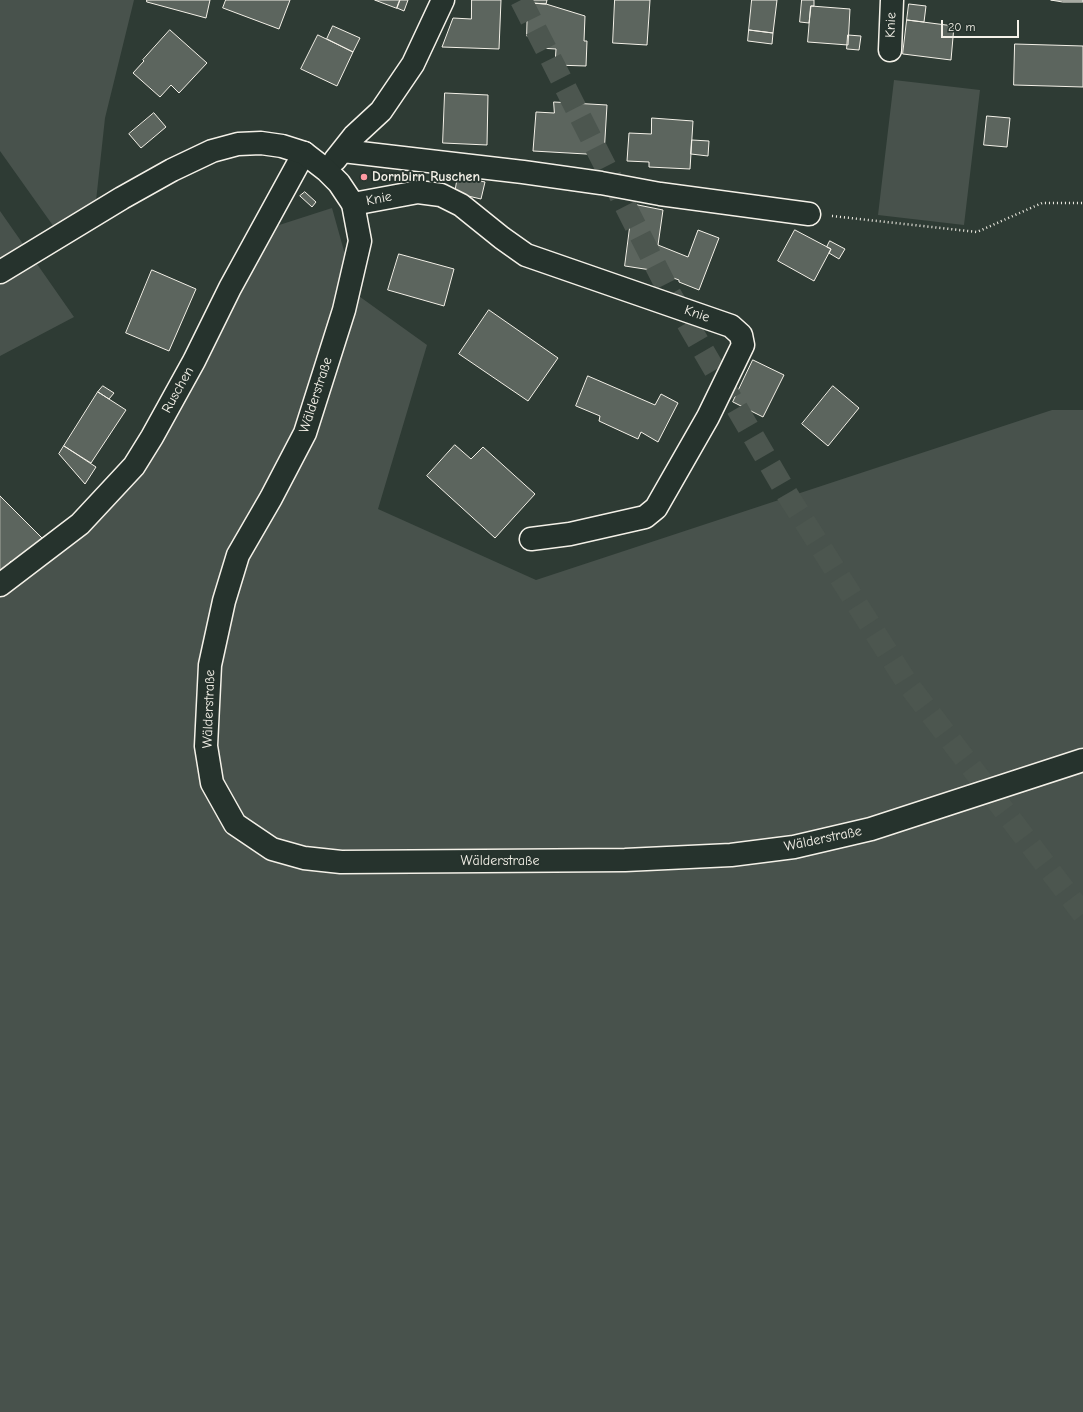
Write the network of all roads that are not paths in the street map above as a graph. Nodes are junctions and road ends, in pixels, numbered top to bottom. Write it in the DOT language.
graph roads {
  1 [pos="443,0"];
  2 [pos="892,0"];
  3 [pos="890,50"];
  4 [pos="343,151"];
  5 [pos="304,153"];
  6 [pos="326,170"];
  7 [pos="353,204"];
  8 [pos="809,214"];
  9 [pos="0,272"];
  10 [pos="531,540"];
  11 [pos="0,585"];
  12 [pos="1083,760"];
  1 -- 4 [label="street"];
  2 -- 3 [label="street, Knie"];
  4 -- 6 [label="street"];
  4 -- 8 [label="street"];
  5 -- 6 [label="street, Wälderstraße"];
  5 -- 9 [label="street, Wälderstraße"];
  5 -- 11 [label="street, Ruschen"];
  6 -- 7 [label="street, Wälderstraße"];
  7 -- 10 [label="street, Knie"];
  7 -- 12 [label="street, Wälderstraße"];
}
